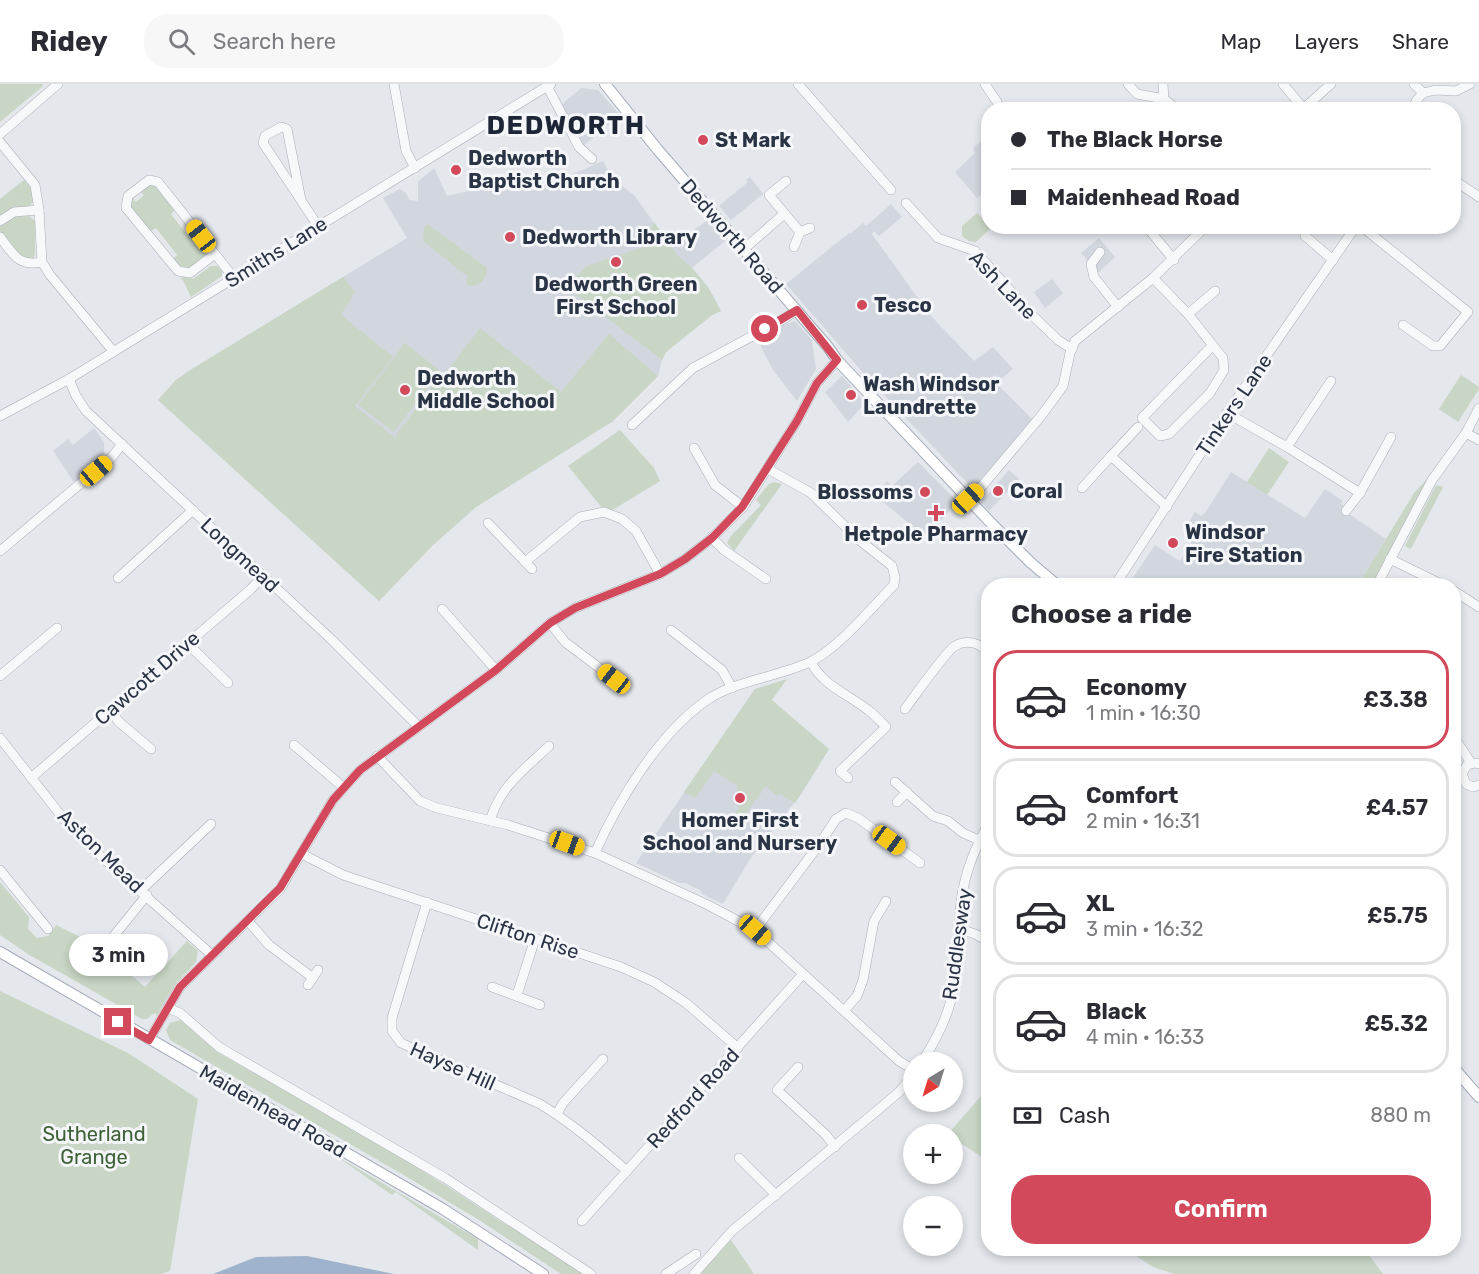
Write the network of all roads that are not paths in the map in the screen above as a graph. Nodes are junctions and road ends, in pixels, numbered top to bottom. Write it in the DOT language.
graph roads {
  1 [pos="58,84"];
  2 [pos="394,84"];
  3 [pos="798,84"];
  4 [pos="985,84"];
  5 [pos="1128,84"];
  6 [pos="1163,84"];
  7 [pos="1283,84"];
  8 [pos="1331,84"];
  9 [pos="1414,84"];
  10 [pos="1470,84"];
  11 [pos="549,85"];
  12 [pos="608,86"];
  13 [pos="1423,93"];
  14 [pos="1164,99"];
  15 [pos="997,102"];
  16 [pos="1168,102"];
  17 [pos="1297,102"];
  18 [pos="1311,102"];
  19 [pos="1416,102"];
  20 [pos="0,134"];
  21 [pos="0,142"];
  22 [pos="592,159"];
  23 [pos="415,168"];
  24 [pos="786,181"];
  25 [pos="1461,185"];
  26 [pos="891,190"];
  27 [pos="1479,198"];
  28 [pos="301,200"];
  29 [pos="906,202"];
  30 [pos="39,210"];
  31 [pos="784,214"];
  32 [pos="0,221"];
  33 [pos="318,226"];
  34 [pos="810,228"];
  35 [pos="800,232"];
  36 [pos="1153,234"];
  37 [pos="1198,234"];
  38 [pos="1351,234"];
  39 [pos="1371,234"];
  40 [pos="1305,236"];
  41 [pos="0,237"];
  42 [pos="794,247"];
  43 [pos="744,249"];
  44 [pos="1100,252"];
  45 [pos="215,254"];
  46 [pos="1174,260"];
  47 [pos="1333,260"];
  48 [pos="42,262"];
  49 [pos="234,278"];
  50 [pos="1153,278"];
  51 [pos="1215,291"];
  52 [pos="1118,307"];
  53 [pos="797,310"];
  54 [pos="1188,315"];
  55 [pos="1403,325"];
  56 [pos="1212,346"];
  57 [pos="1072,349"];
  58 [pos="113,351"];
  59 [pos="837,360"];
  60 [pos="69,379"];
  61 [pos="1331,381"];
  62 [pos="1479,408"];
  63 [pos="1227,413"];
  64 [pos="1,415"];
  65 [pos="632,425"];
  66 [pos="1138,428"];
  67 [pos="1466,433"];
  68 [pos="1391,437"];
  69 [pos="1479,440"];
  70 [pos="122,444"];
  71 [pos="1287,447"];
  72 [pos="693,448"];
  73 [pos="1112,456"];
  74 [pos="768,469"];
  75 [pos="1082,488"];
  76 [pos="1360,493"];
  77 [pos="968,499"];
  78 [pos="742,507"];
  79 [pos="1167,507"];
  80 [pos="193,510"];
  81 [pos="1346,511"];
  82 [pos="488,523"];
  83 [pos="712,538"];
  84 [pos="0,551"];
  85 [pos="1390,559"];
  86 [pos="660,574"];
  87 [pos="262,577"];
  88 [pos="118,578"];
  89 [pos="1049,578"];
  90 [pos="1120,578"];
  91 [pos="1380,578"];
  92 [pos="1429,578"];
  93 [pos="766,579"];
  94 [pos="1461,595"];
  95 [pos="1479,607"];
  96 [pos="442,608"];
  97 [pos="550,623"];
  98 [pos="57,628"];
  99 [pos="671,630"];
  100 [pos="187,643"];
  101 [pos="981,646"];
  102 [pos="811,662"];
  103 [pos="496,670"];
  104 [pos="0,676"];
  105 [pos="614,679"];
  106 [pos="228,683"];
  107 [pos="732,688"];
  108 [pos="910,706"];
  109 [pos="111,711"];
  110 [pos="418,726"];
  111 [pos="0,738"];
  112 [pos="294,745"];
  113 [pos="549,746"];
  114 [pos="1461,746"];
  115 [pos="151,749"];
  116 [pos="377,756"];
  117 [pos="1475,764"];
  118 [pos="31,778"];
  119 [pos="848,778"];
  120 [pos="895,782"];
  121 [pos="1479,786"];
  122 [pos="343,787"];
  123 [pos="906,792"];
  124 [pos="897,802"];
  125 [pos="490,821"];
  126 [pos="210,824"];
  127 [pos="980,840"];
  128 [pos="595,853"];
  129 [pos="302,854"];
  130 [pos="920,863"];
  131 [pos="0,870"];
  132 [pos="144,893"];
  133 [pos="427,902"];
  134 [pos="885,905"];
  135 [pos="248,921"];
  136 [pos="43,927"];
  137 [pos="960,929"];
  138 [pos="755,930"];
  139 [pos="981,937"];
  140 [pos="535,939"];
  141 [pos="108,943"];
  142 [pos="0,952"];
  143 [pos="212,955"];
  144 [pos="803,974"];
  145 [pos="313,978"];
  146 [pos="492,987"];
  147 [pos="517,995"];
  148 [pos="540,1005"];
  149 [pos="168,1008"];
  150 [pos="844,1011"];
  151 [pos="149,1040"];
  152 [pos="738,1048"];
  153 [pos="927,1052"];
  154 [pos="597,1060"];
  155 [pos="903,1063"];
  156 [pos="798,1067"];
  157 [pos="1461,1076"];
  158 [pos="903,1087"];
  159 [pos="1479,1097"];
  160 [pos="557,1114"];
  161 [pos="835,1146"];
  162 [pos="746,1160"];
  163 [pos="627,1171"];
  164 [pos="776,1195"];
  165 [pos="581,1221"];
  166 [pos="696,1254"];
  167 [pos="672,1272"];
  168 [pos="543,1274"];
  169 [pos="591,1274"];
  170 [pos="694,1274"];
  1 -- 20 [label="street"];
  2 -- 23 [label="street"];
  3 -- 26 [label="street"];
  4 -- 15 [label="street"];
  5 -- 14 [label="street"];
  6 -- 14 [label="street"];
  7 -- 17 [label="street"];
  8 -- 18 [label="street"];
  9 -- 13 [label="street"];
  10 -- 13 [label="street"];
  11 -- 22 [label="street"];
  11 -- 23 [label="street, Smiths Lane"];
  12 -- 43 [label="main road, Dedworth Road"];
  13 -- 19 [label="street"];
  14 -- 16 [label="street"];
  21 -- 30 [label="street"];
  23 -- 33 [label="street, Smiths Lane"];
  24 -- 31 [label="street"];
  25 -- 27 [label="street"];
  28 -- 28 [label="street"];
  28 -- 33 [label="street"];
  29 -- 57 [label="street, Ash Lane"];
  30 -- 32 [label="street"];
  30 -- 48 [label="street"];
  31 -- 35 [label="street"];
  31 -- 43 [label="street"];
  33 -- 49 [label="street, Smiths Lane"];
  34 -- 35 [label="street"];
  35 -- 42 [label="street"];
  36 -- 46 [label="street"];
  37 -- 46 [label="street"];
  38 -- 47 [label="street, Tinkers Lane"];
  39 -- 55 [label="street"];
  40 -- 47 [label="street"];
  41 -- 48 [label="street"];
  43 -- 53 [label="main road, Dedworth Road"];
  44 -- 52 [label="street"];
  45 -- 45 [label="street"];
  45 -- 49 [label="street"];
  46 -- 50 [label="street"];
  47 -- 63 [label="street, Tinkers Lane"];
  48 -- 58 [label="street"];
  49 -- 58 [label="street, Smiths Lane"];
  50 -- 52 [label="street"];
  50 -- 54 [label="street"];
  51 -- 54 [label="street"];
  52 -- 57 [label="street"];
  53 -- 59 [label="main road, Dedworth Road"];
  53 -- 65 [label="street"];
  54 -- 56 [label="street"];
  56 -- 56 [label="street"];
  57 -- 77 [label="street"];
  58 -- 60 [label="street, Smiths Lane"];
  59 -- 74 [label="street"];
  59 -- 77 [label="main road, Dedworth Road"];
  60 -- 64 [label="street, Smiths Lane"];
  60 -- 70 [label="street, Longmead"];
  61 -- 71 [label="street"];
  62 -- 67 [label="street"];
  63 -- 71 [label="street"];
  63 -- 79 [label="street, Tinkers Lane"];
  66 -- 73 [label="street"];
  67 -- 69 [label="street"];
  67 -- 85 [label="street"];
  68 -- 76 [label="street"];
  70 -- 80 [label="street, Longmead"];
  70 -- 84 [label="street"];
  71 -- 76 [label="street"];
  72 -- 78 [label="street"];
  73 -- 75 [label="street"];
  73 -- 79 [label="street"];
  74 -- 78 [label="street"];
  74 -- 102 [label="street"];
  76 -- 81 [label="street"];
  77 -- 89 [label="main road, Dedworth Road"];
  78 -- 83 [label="street"];
  79 -- 90 [label="street, Tinkers Lane"];
  80 -- 87 [label="street, Longmead"];
  80 -- 88 [label="street"];
  82 -- 86 [label="street"];
  83 -- 86 [label="street"];
  83 -- 93 [label="street"];
  85 -- 91 [label="street"];
  85 -- 92 [label="street"];
  86 -- 97 [label="street"];
  87 -- 100 [label="street, Cawcott Drive"];
  87 -- 110 [label="street, Longmead"];
  94 -- 95 [label="street"];
  96 -- 103 [label="street"];
  97 -- 103 [label="street"];
  97 -- 105 [label="street"];
  98 -- 104 [label="street"];
  99 -- 107 [label="street"];
  100 -- 106 [label="street"];
  100 -- 109 [label="street, Cawcott Drive"];
  101 -- 108 [label="street"];
  102 -- 107 [label="street"];
  102 -- 119 [label="street"];
  103 -- 110 [label="street"];
  107 -- 128 [label="street"];
  109 -- 115 [label="street"];
  109 -- 118 [label="street, Cawcott Drive"];
  110 -- 116 [label="street"];
  111 -- 118 [label="street, Aston Mead"];
  112 -- 122 [label="street"];
  113 -- 125 [label="street"];
  114 -- 117 [label="street"];
  116 -- 122 [label="street"];
  116 -- 125 [label="street"];
  117 -- 121 [label="street"];
  118 -- 132 [label="street, Aston Mead"];
  120 -- 123 [label="street"];
  122 -- 129 [label="street"];
  123 -- 124 [label="street"];
  123 -- 127 [label="street"];
  125 -- 128 [label="street"];
  126 -- 132 [label="street"];
  127 -- 137 [label="street, Ruddlesway"];
  128 -- 138 [label="street"];
  129 -- 133 [label="street, Clifton Rise"];
  129 -- 135 [label="street"];
  130 -- 138 [label="street"];
  131 -- 136 [label="street"];
  132 -- 141 [label="street"];
  132 -- 143 [label="street, Aston Mead"];
  133 -- 140 [label="street, Clifton Rise"];
  133 -- 160 [label="street, Hayse Hill"];
  134 -- 150 [label="street"];
  135 -- 143 [label="street"];
  135 -- 145 [label="street"];
  137 -- 139 [label="street"];
  137 -- 153 [label="street, Ruddlesway"];
  138 -- 144 [label="street"];
  140 -- 147 [label="street"];
  140 -- 152 [label="street, Clifton Rise"];
  142 -- 151 [label="main road, Maidenhead Road"];
  143 -- 149 [label="street"];
  144 -- 150 [label="street"];
  144 -- 152 [label="street, Redford Road"];
  146 -- 147 [label="street"];
  147 -- 148 [label="street"];
  149 -- 151 [label="street"];
  149 -- 169 [label="street, Maidenhead Road"];
  150 -- 155 [label="street"];
  151 -- 168 [label="main road, Maidenhead Road"];
  152 -- 163 [label="street, Redford Road"];
  154 -- 160 [label="street"];
  156 -- 161 [label="street"];
  157 -- 159 [label="main road"];
  158 -- 161 [label="street"];
  160 -- 163 [label="street, Hayse Hill"];
  161 -- 164 [label="street"];
  162 -- 164 [label="street"];
  163 -- 165 [label="street, Redford Road"];
  164 -- 170 [label="street"];
  166 -- 167 [label="street"];
}
